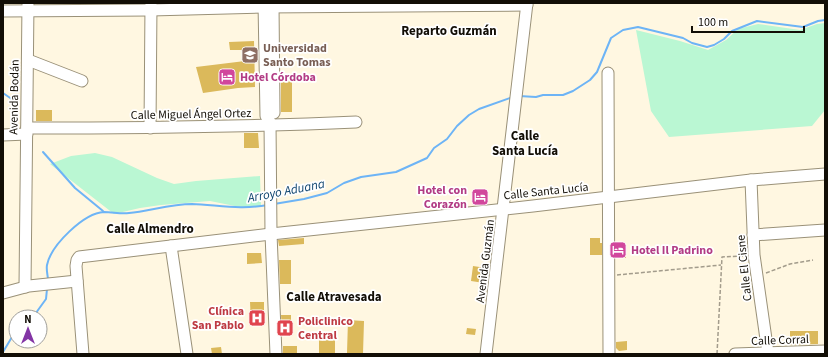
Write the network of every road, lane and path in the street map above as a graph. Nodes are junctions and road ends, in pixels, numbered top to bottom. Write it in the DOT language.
graph roads {
  1 [pos="527,4"];
  2 [pos="268,5"];
  3 [pos="151,6"];
  4 [pos="28,7"];
  5 [pos="3,11"];
  6 [pos="28,60"];
  7 [pos="608,73"];
  8 [pos="82,81"];
  9 [pos="356,122"];
  10 [pos="270,124"];
  11 [pos="150,128"];
  12 [pos="27,131"];
  13 [pos="3,135"];
  14 [pos="825,174"];
  15 [pos="751,180"];
  16 [pos="608,197"];
  17 [pos="504,209"];
  18 [pos="825,230"];
  19 [pos="271,234"];
  20 [pos="754,235"];
  21 [pos="172,246"];
  22 [pos="754,255"];
  23 [pos="813,260"];
  24 [pos="721,265"];
  25 [pos="609,276"];
  26 [pos="757,276"];
  27 [pos="77,281"];
  28 [pos="27,286"];
  29 [pos="3,293"];
  30 [pos="825,351"];
  31 [pos="83,354"];
  32 [pos="187,354"];
  33 [pos="276,354"];
  34 [pos="486,354"];
  35 [pos="609,354"];
  36 [pos="717,354"];
  37 [pos="735,354"];
  38 [pos="763,354"];
  1 -- 2 [label="street"];
  1 -- 17 [label="street, Avenida Guzmán"];
  2 -- 3 [label="street"];
  2 -- 10 [label="street"];
  3 -- 4 [label="street"];
  3 -- 11 [label="street"];
  4 -- 5 [label="street"];
  4 -- 6 [label="street, Avenida Bodán"];
  6 -- 8 [label="street"];
  6 -- 12 [label="street, Avenida Bodán"];
  7 -- 16 [label="street"];
  9 -- 10 [label="street, Calle Miguel Ángel Ortez"];
  10 -- 11 [label="street, Calle Miguel Ángel Ortez"];
  10 -- 19 [label="street"];
  11 -- 12 [label="street, Calle Miguel Ángel Ortez"];
  12 -- 13 [label="street, Calle Miguel Ángel Ortez"];
  12 -- 28 [label="street, Avenida Bodán"];
  14 -- 15 [label="street, Calle Santa Lucía"];
  15 -- 16 [label="street, Calle Santa Lucía"];
  15 -- 20 [label="street, Calle El Cisne"];
  16 -- 17 [label="street, Calle Santa Lucía"];
  16 -- 25 [label="street"];
  17 -- 19 [label="street, Calle Santa Lucía"];
  17 -- 34 [label="street, Avenida Guzmán"];
  18 -- 20 [label="street"];
  19 -- 21 [label="street, Calle Santa Lucía"];
  19 -- 33 [label="street"];
  20 -- 22 [label="street, Calle El Cisne"];
  21 -- 27 [label="street, Calle Santa Lucía"];
  21 -- 32 [label="street"];
  22 -- 24 [label="path"];
  22 -- 26 [label="street, Calle El Cisne"];
  23 -- 26 [label="path"];
  24 -- 25 [label="path"];
  24 -- 36 [label="path"];
  25 -- 35 [label="street"];
  26 -- 38 [label="street, Calle El Cisne"];
  27 -- 28 [label="street"];
  27 -- 31 [label="street"];
  28 -- 29 [label="street"];
  30 -- 38 [label="street, Calle Corral"];
  37 -- 38 [label="street, Calle Corral"];
}
